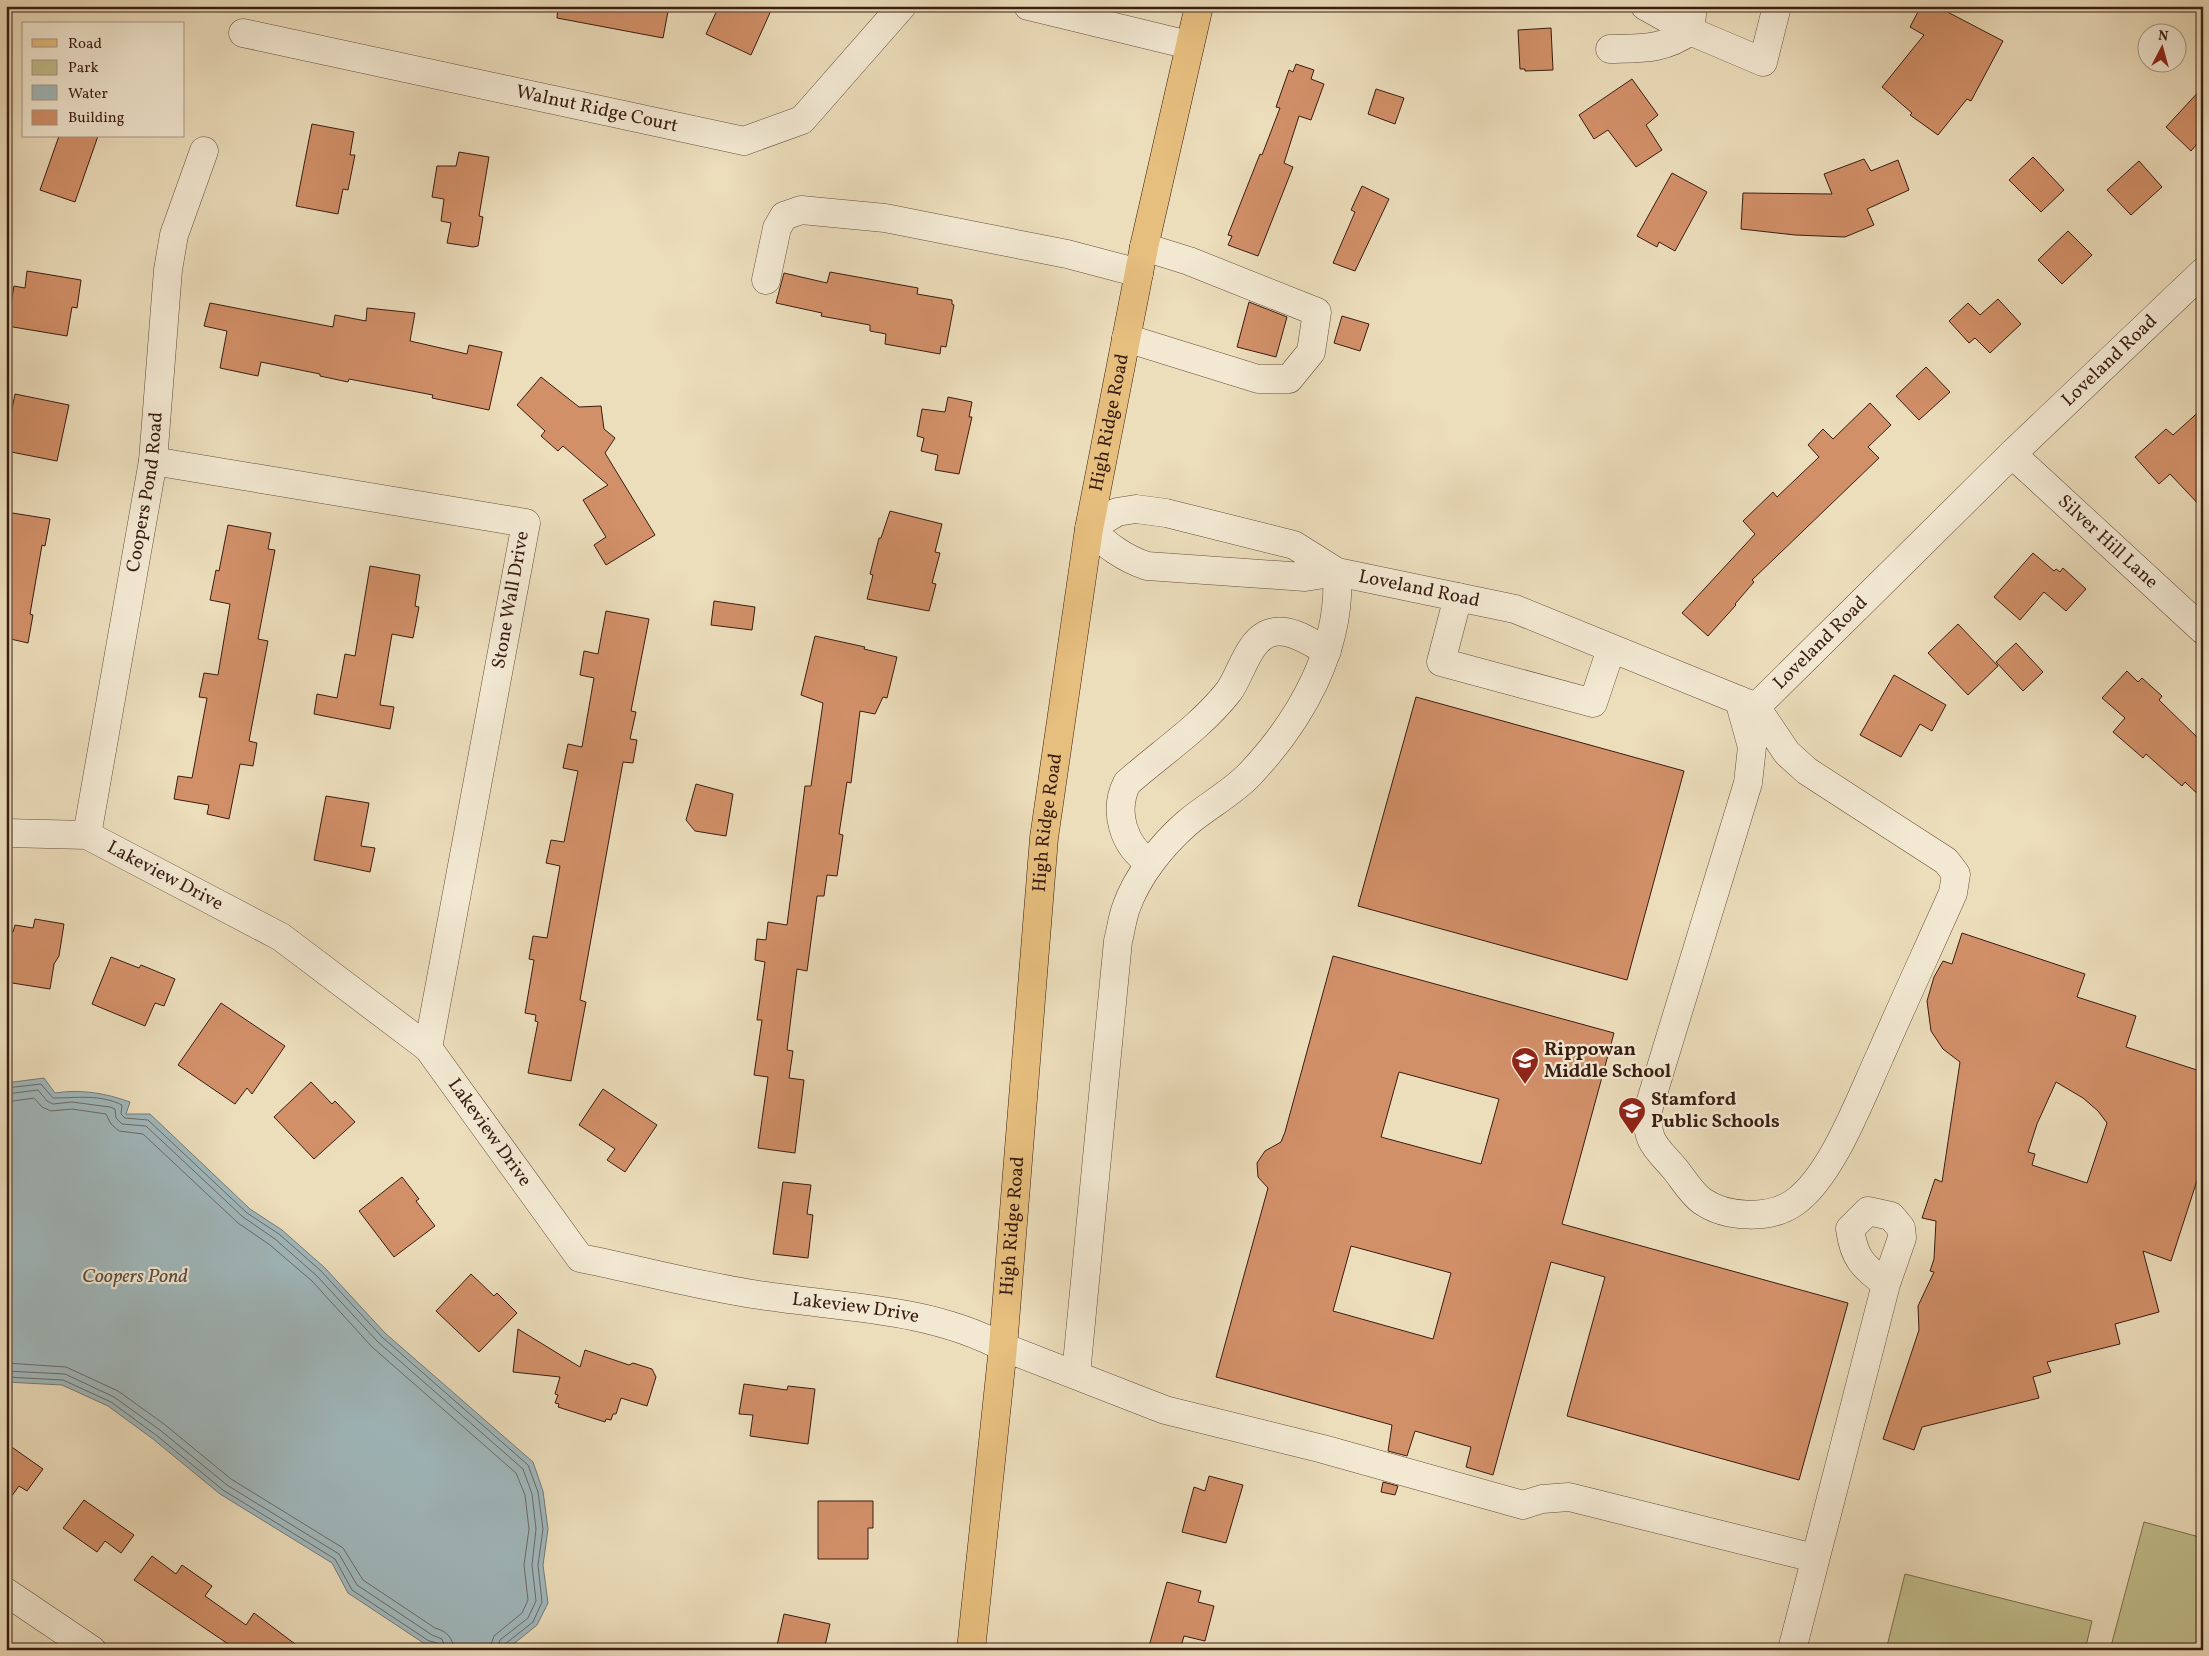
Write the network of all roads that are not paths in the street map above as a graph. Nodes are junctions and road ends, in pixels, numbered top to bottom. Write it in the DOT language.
graph roads {
  1 [pos="902,6"];
  2 [pos="1028,6"];
  3 [pos="1199,6"];
  4 [pos="1645,6"];
  5 [pos="1777,6"];
  6 [pos="1691,18"];
  7 [pos="243,33"];
  8 [pos="1189,45"];
  9 [pos="1610,50"];
  10 [pos="204,151"];
  11 [pos="1144,247"];
  12 [pos="2203,272"];
  13 [pos="1139,273"];
  14 [pos="766,280"];
  15 [pos="1126,338"];
  16 [pos="2012,454"];
  17 [pos="153,461"];
  18 [pos="1089,529"];
  19 [pos="1337,572"];
  20 [pos="1458,597"];
  21 [pos="2203,630"];
  22 [pos="1611,649"];
  23 [pos="1327,651"];
  24 [pos="1747,704"];
  25 [pos="6,833"];
  26 [pos="87,835"];
  27 [pos="1150,863"];
  28 [pos="428,1048"];
  29 [pos="1886,1284"];
  30 [pos="1003,1347"];
  31 [pos="1076,1374"];
  32 [pos="1814,1558"];
  33 [pos="6,1592"];
  34 [pos="79,1646"];
  35 [pos="971,1650"];
  36 [pos="1792,1650"];
  1 -- 7 [label="street, Walnut Ridge Court"];
  2 -- 8 [label="street"];
  3 -- 8 [label="main road, High Ridge Road"];
  4 -- 6 [label="street"];
  5 -- 6 [label="street"];
  6 -- 9 [label="street"];
  8 -- 11 [label="main road, High Ridge Road"];
  10 -- 17 [label="street, Coopers Pond Road"];
  11 -- 13 [label="main road, High Ridge Road"];
  11 -- 15 [label="street"];
  12 -- 16 [label="street, Loveland Road"];
  13 -- 14 [label="street"];
  13 -- 15 [label="main road, High Ridge Road"];
  15 -- 18 [label="main road, High Ridge Road"];
  16 -- 21 [label="street, Silver Hill Lane"];
  16 -- 24 [label="street, Loveland Road"];
  17 -- 26 [label="street, Coopers Pond Road"];
  17 -- 28 [label="street, Stone Wall Drive"];
  18 -- 19 [label="street, Loveland Road"];
  18 -- 19 [label="street, Loveland Road"];
  18 -- 30 [label="main road, High Ridge Road"];
  19 -- 20 [label="street, Loveland Road"];
  19 -- 23 [label="street"];
  20 -- 22 [label="street, Loveland Road"];
  20 -- 22 [label="street"];
  22 -- 24 [label="street, Loveland Road"];
  23 -- 27 [label="street"];
  23 -- 27 [label="street"];
  24 -- 24 [label="street"];
  25 -- 26 [label="street, Lakeview Drive"];
  26 -- 28 [label="street, Lakeview Drive"];
  27 -- 31 [label="street"];
  28 -- 30 [label="street, Lakeview Drive"];
  29 -- 32 [label="street"];
  30 -- 31 [label="street, Lakeview Drive"];
  30 -- 35 [label="main road, High Ridge Road"];
  31 -- 32 [label="street, Lakeview Drive"];
  32 -- 36 [label="street"];
  33 -- 34 [label="street"];
}
